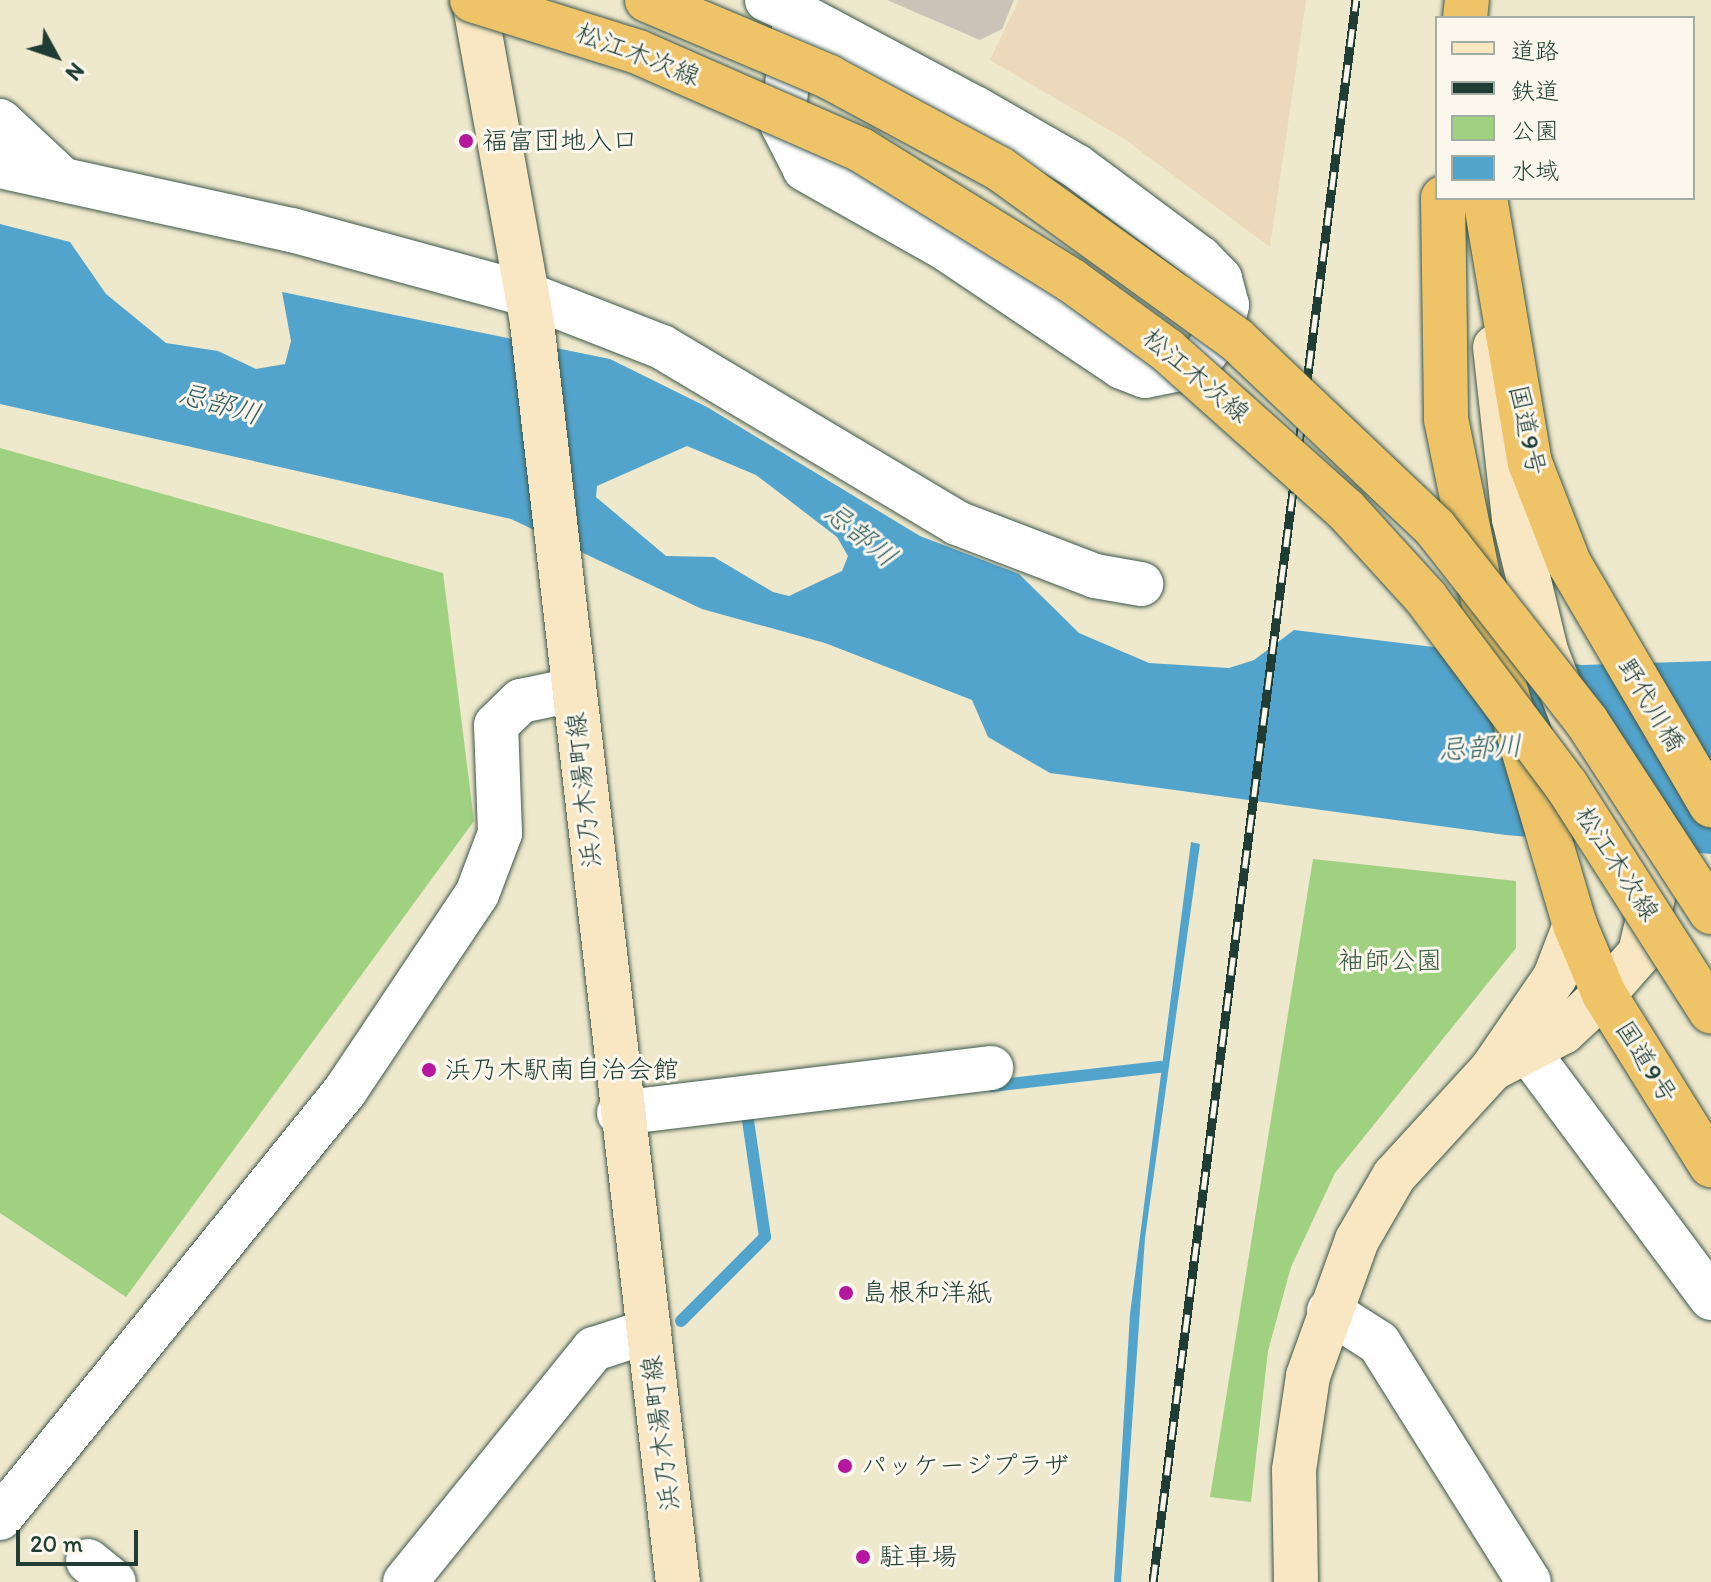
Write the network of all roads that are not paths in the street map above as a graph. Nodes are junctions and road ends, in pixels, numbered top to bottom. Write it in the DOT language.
graph roads {
  1 [pos="473,0"];
  2 [pos="647,0"];
  3 [pos="782,7"];
  4 [pos="0,121"];
  5 [pos="0,166"];
  6 [pos="66,183"];
  7 [pos="1443,200"];
  8 [pos="1486,208"];
  9 [pos="529,309"];
  10 [pos="1141,584"];
  11 [pos="1617,646"];
  12 [pos="573,690"];
  13 [pos="1711,805"];
  14 [pos="1711,912"];
  15 [pos="1575,925"];
  16 [pos="1604,994"];
  17 [pos="1711,1012"];
  18 [pos="1511,1062"];
  19 [pos="991,1068"];
  20 [pos="619,1113"];
  21 [pos="1711,1165"];
  22 [pos="1711,1298"];
  23 [pos="1329,1311"];
  24 [pos="649,1331"];
  25 [pos="0,1518"];
  26 [pos="405,1582"];
  27 [pos="678,1582"];
  28 [pos="1296,1582"];
  29 [pos="1529,1582"];
  1 -- 9 [label="street, 浜乃木湯町線"];
  1 -- 17 [label="main road, 松江木次線, bridge"];
  2 -- 14 [label="main road, 松江木次線, bridge"];
  3 -- 3 [label="street"];
  4 -- 6 [label="street"];
  5 -- 6 [label="street"];
  6 -- 9 [label="street"];
  7 -- 15 [label="main road, 国道9号, bridge"];
  8 -- 11 [label="main road, 国道9号"];
  8 -- 16 [label="street, bridge"];
  9 -- 10 [label="street"];
  9 -- 12 [label="street, 浜乃木湯町線"];
  11 -- 13 [label="main road, 野代川橋"];
  12 -- 20 [label="street, 浜乃木湯町線"];
  12 -- 25 [label="street"];
  15 -- 16 [label="main road, 国道9号"];
  15 -- 18 [label="street"];
  16 -- 18 [label="street"];
  16 -- 21 [label="main road, 国道9号"];
  18 -- 22 [label="street"];
  18 -- 23 [label="street"];
  19 -- 20 [label="street"];
  20 -- 24 [label="street, 浜乃木湯町線"];
  23 -- 28 [label="street"];
  23 -- 29 [label="street"];
  24 -- 26 [label="street"];
  24 -- 27 [label="street, 浜乃木湯町線"];
}
